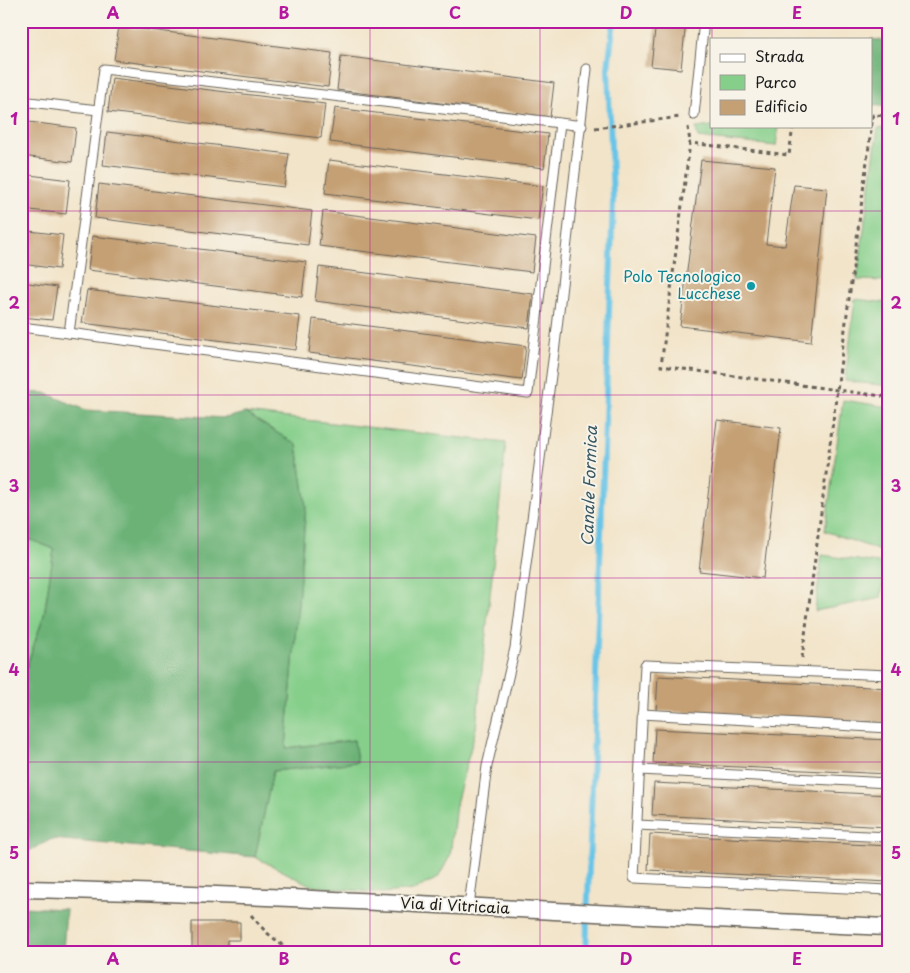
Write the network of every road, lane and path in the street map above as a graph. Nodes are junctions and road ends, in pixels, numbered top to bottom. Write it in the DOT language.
graph roads {
  1 [pos="704,21"];
  2 [pos="588,68"];
  3 [pos="21,101"];
  4 [pos="98,110"];
  5 [pos="872,114"];
  6 [pos="694,115"];
  7 [pos="889,116"];
  8 [pos="560,123"];
  9 [pos="582,126"];
  10 [pos="600,128"];
  11 [pos="688,128"];
  12 [pos="793,128"];
  13 [pos="870,128"];
  14 [pos="690,144"];
  15 [pos="21,327"];
  16 [pos="69,332"];
  17 [pos="836,390"];
  18 [pos="889,397"];
  19 [pos="804,647"];
  20 [pos="889,675"];
  21 [pos="642,714"];
  22 [pos="889,728"];
  23 [pos="640,770"];
  24 [pos="889,783"];
  25 [pos="637,825"];
  26 [pos="889,837"];
  27 [pos="21,889"];
  28 [pos="889,890"];
  29 [pos="469,906"];
  30 [pos="246,909"];
  31 [pos="889,927"];
  32 [pos="291,952"];
  1 -- 6 [label="lane"];
  2 -- 9 [label="lane"];
  3 -- 4 [label="lane"];
  4 -- 8 [label="lane"];
  4 -- 16 [label="lane"];
  5 -- 7 [label="path"];
  6 -- 10 [label="path"];
  8 -- 9 [label="lane"];
  8 -- 16 [label="lane"];
  9 -- 29 [label="lane"];
  11 -- 14 [label="path"];
  12 -- 14 [label="path"];
  13 -- 17 [label="path"];
  14 -- 17 [label="path"];
  15 -- 16 [label="lane"];
  17 -- 18 [label="path"];
  17 -- 19 [label="path"];
  20 -- 21 [label="lane"];
  21 -- 22 [label="lane"];
  21 -- 23 [label="lane"];
  23 -- 24 [label="lane"];
  23 -- 25 [label="lane"];
  25 -- 26 [label="lane"];
  25 -- 28 [label="lane"];
  27 -- 29 [label="street, Via di Vitricaia"];
  29 -- 31 [label="street, Via di Vitricaia"];
  30 -- 32 [label="path"];
}
